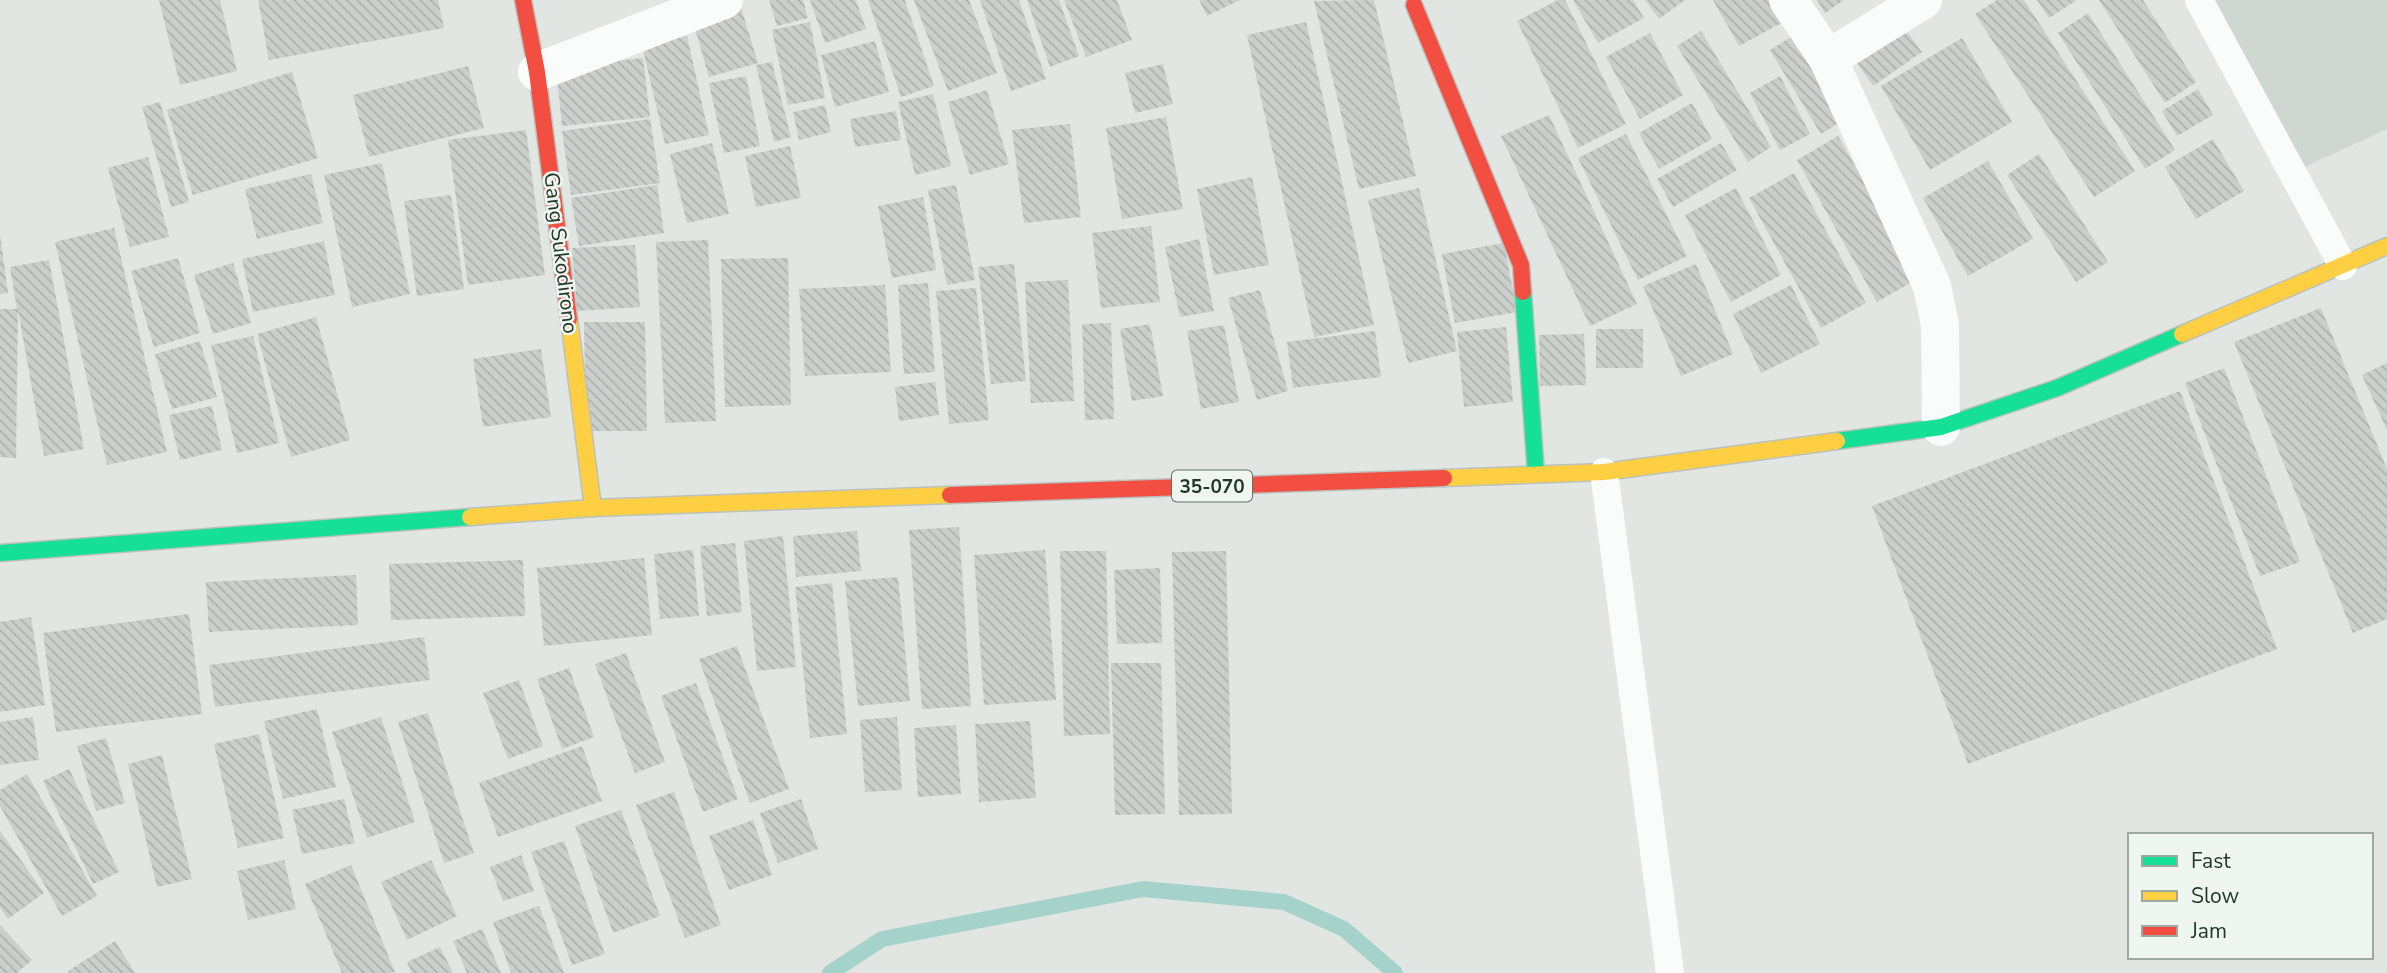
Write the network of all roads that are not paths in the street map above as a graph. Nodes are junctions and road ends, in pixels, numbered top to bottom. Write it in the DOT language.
graph roads {
  1 [pos="523,0"];
  2 [pos="724,0"];
  3 [pos="1788,0"];
  4 [pos="1923,0"];
  5 [pos="2199,0"];
  6 [pos="1414,5"];
  7 [pos="1828,59"];
  8 [pos="537,72"];
  9 [pos="2387,246"];
  10 [pos="2343,266"];
  11 [pos="1941,427"];
  12 [pos="1604,472"];
  13 [pos="1536,474"];
  14 [pos="593,508"];
  15 [pos="0,552"];
  16 [pos="1670,973"];
  1 -- 8 [label="main road, Gang Sukodirono"];
  2 -- 8 [label="street"];
  3 -- 7 [label="street"];
  4 -- 7 [label="street"];
  5 -- 10 [label="lane"];
  6 -- 13 [label="main road"];
  7 -- 11 [label="street"];
  8 -- 14 [label="main road, Gang Sukodirono"];
  9 -- 10 [label="main road, 35-070"];
  10 -- 11 [label="main road, 35-070"];
  11 -- 12 [label="main road, 35-070"];
  12 -- 13 [label="main road, 35-070"];
  12 -- 16 [label="lane"];
  13 -- 14 [label="main road, 35-070"];
  14 -- 15 [label="main road, 35-070"];
}
